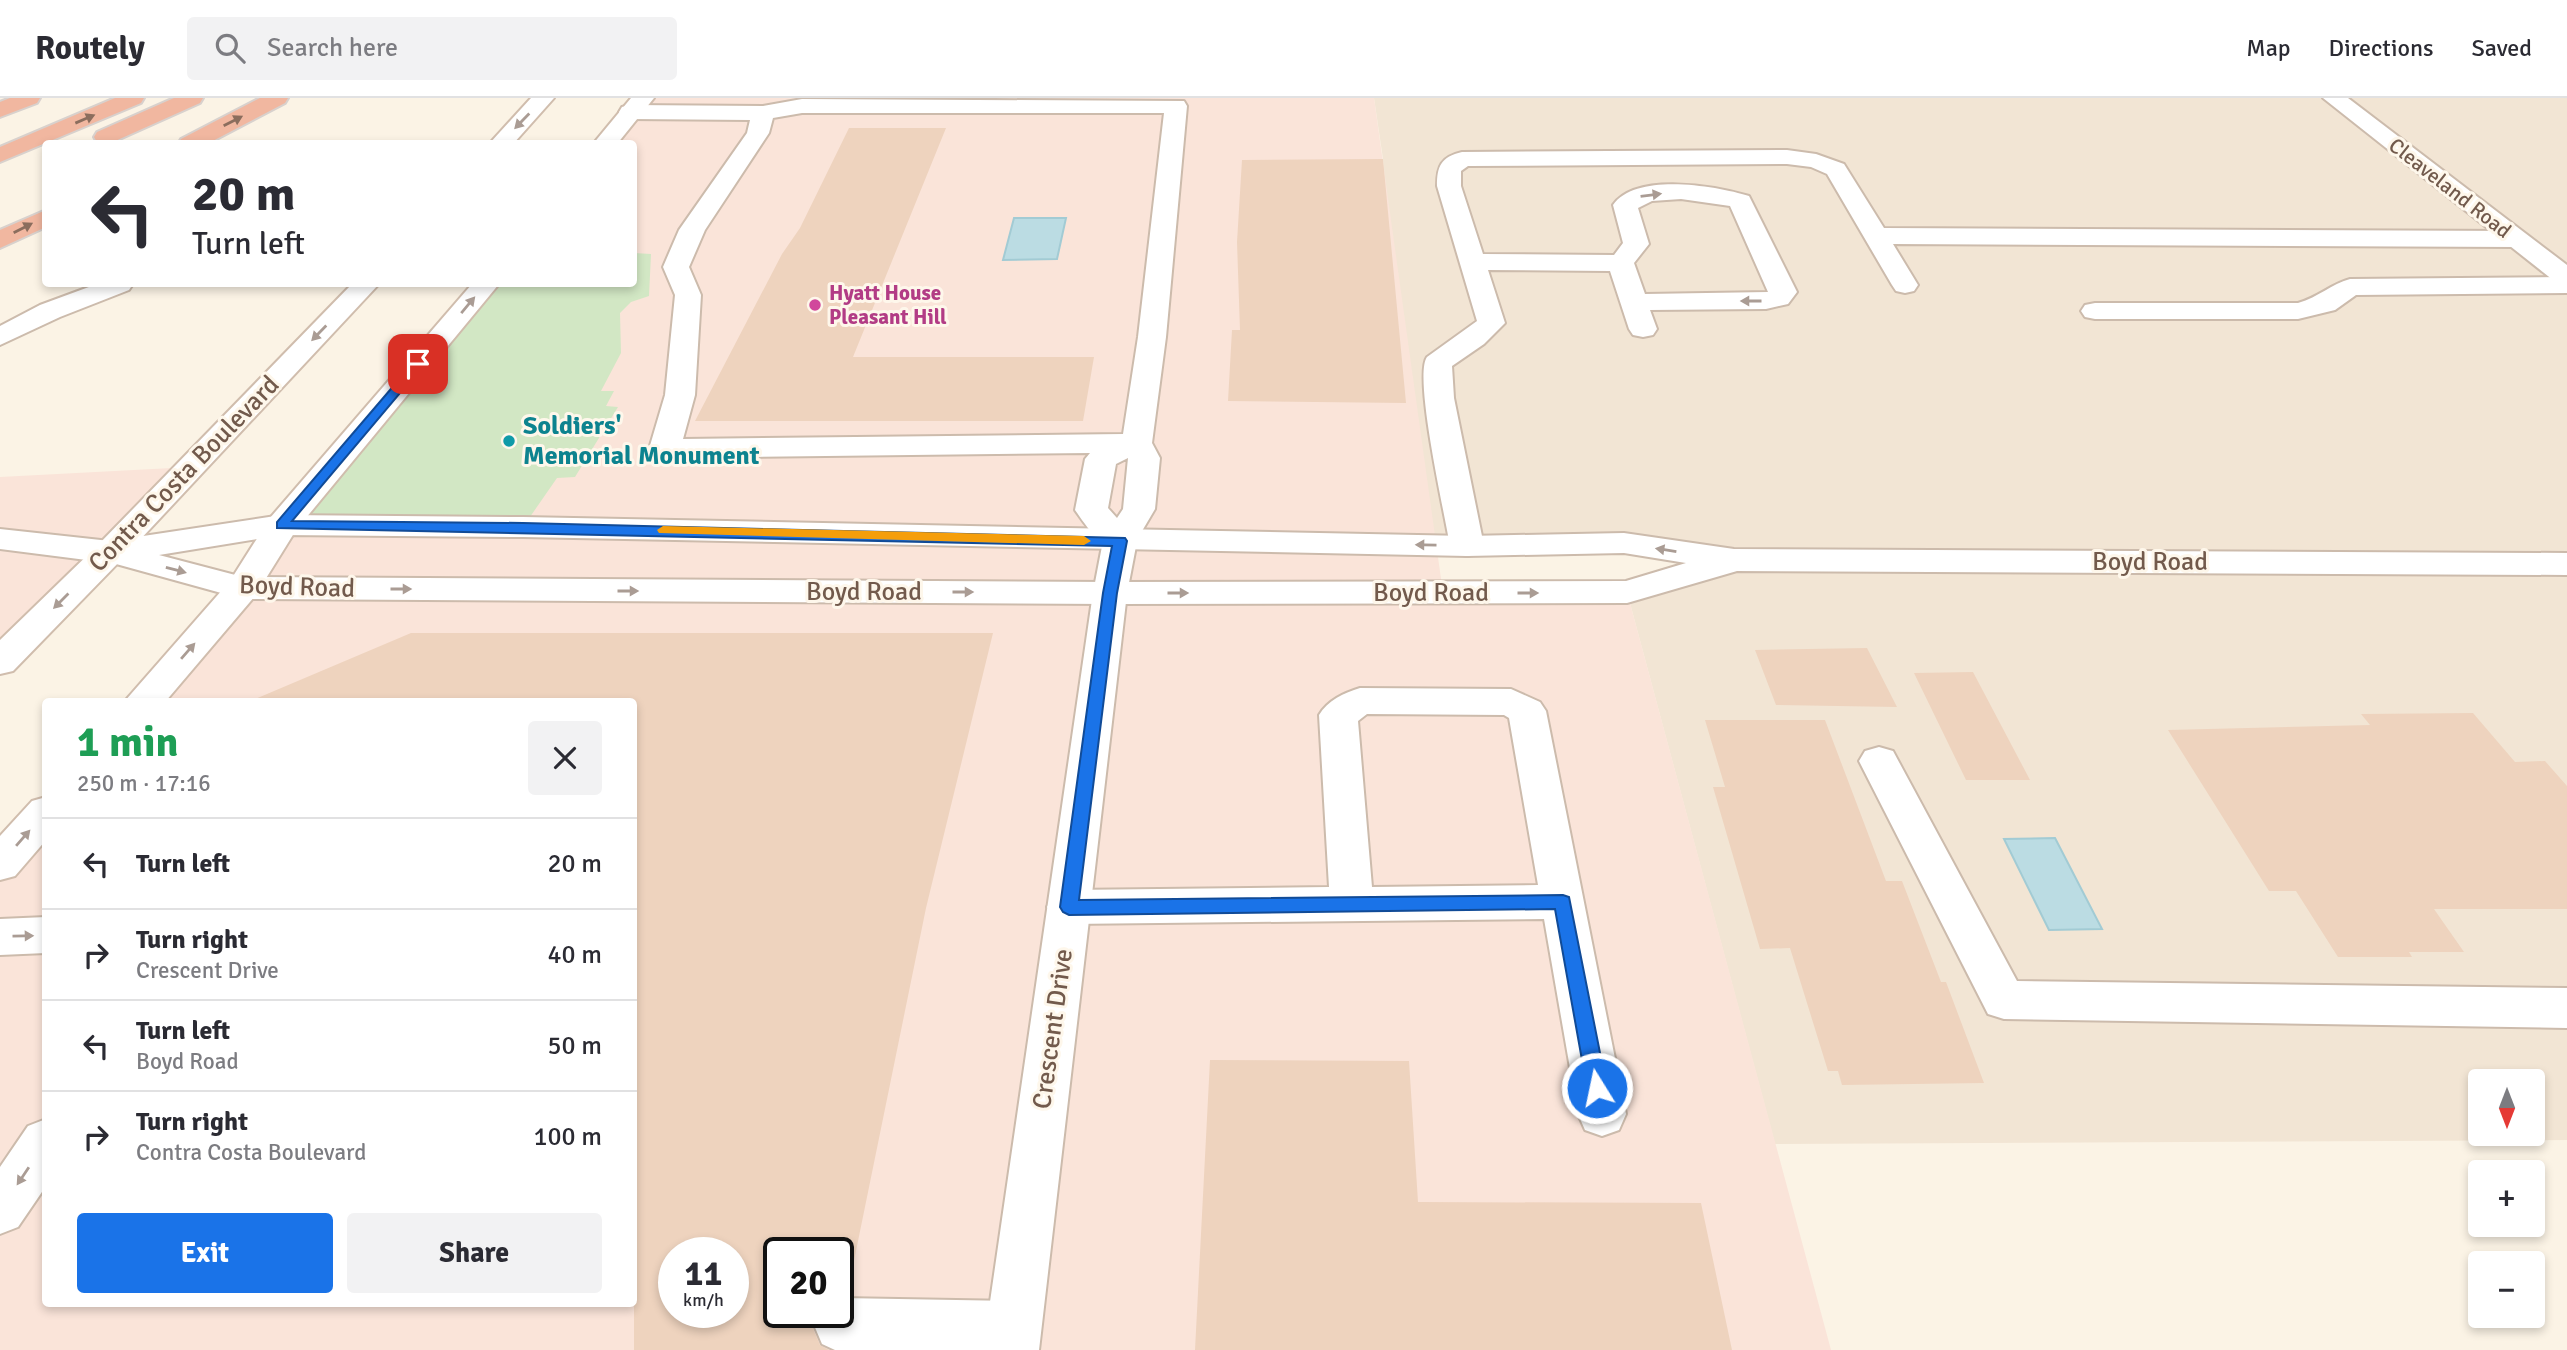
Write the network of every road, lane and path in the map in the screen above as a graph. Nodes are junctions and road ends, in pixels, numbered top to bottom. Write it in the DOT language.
graph roads {
  1 [pos="29,98"];
  2 [pos="133,98"];
  3 [pos="192,98"];
  4 [pos="277,98"];
  5 [pos="543,98"];
  6 [pos="2334,98"];
  7 [pos="636,105"];
  8 [pos="0,110"];
  9 [pos="763,113"];
  10 [pos="99,140"];
  11 [pos="197,140"];
  12 [pos="504,140"];
  13 [pos="607,140"];
  14 [pos="0,155"];
  15 [pos="42,218"];
  16 [pos="1876,236"];
  17 [pos="2516,239"];
  18 [pos="0,240"];
  19 [pos="1472,262"];
  20 [pos="1621,262"];
  21 [pos="2567,278"];
  22 [pos="1905,285"];
  23 [pos="2567,285"];
  24 [pos="112,287"];
  25 [pos="363,287"];
  26 [pos="483,287"];
  27 [pos="1634,302"];
  28 [pos="2095,311"];
  29 [pos="1643,329"];
  30 [pos="0,337"];
  31 [pos="1137,443"];
  32 [pos="282,525"];
  33 [pos="0,540"];
  34 [pos="1120,541"];
  35 [pos="1467,546"];
  36 [pos="110,552"];
  37 [pos="1734,561"];
  38 [pos="2567,564"];
  39 [pos="243,589"];
  40 [pos="1110,593"];
  41 [pos="0,662"];
  42 [pos="147,698"];
  43 [pos="1879,761"];
  44 [pos="42,817"];
  45 [pos="0,864"];
  46 [pos="1563,902"];
  47 [pos="1352,904"];
  48 [pos="1069,907"];
  49 [pos="42,935"];
  50 [pos="0,937"];
  51 [pos="2567,1008"];
  52 [pos="1602,1114"];
  53 [pos="42,1148"];
  54 [pos="0,1210"];
  55 [pos="854,1326"];
  56 [pos="1013,1339"];
  1 -- 8 [label="highway"];
  14 -- 2 [label="highway, one-way"];
  3 -- 10 [label="highway"];
  11 -- 4 [label="highway, one-way"];
  5 -- 12 [label="street, one-way"];
  6 -- 17 [label="street, Cleaveland Road"];
  7 -- 9 [label="street"];
  7 -- 13 [label="street"];
  9 -- 31 [label="street, Crescent Drive"];
  9 -- 31 [label="street"];
  18 -- 15 [label="highway, one-way"];
  16 -- 17 [label="street"];
  16 -- 19 [label="street"];
  16 -- 22 [label="street"];
  17 -- 21 [label="street, Cleaveland Road"];
  19 -- 20 [label="street"];
  19 -- 35 [label="street"];
  20 -- 27 [label="street"];
  20 -- 27 [label="street, one-way"];
  23 -- 28 [label="street"];
  24 -- 30 [label="street"];
  25 -- 36 [label="street, Contra Costa Boulevard, one-way"];
  32 -- 26 [label="street, one-way"];
  27 -- 29 [label="street"];
  31 -- 34 [label="street, Crescent Drive"];
  31 -- 34 [label="street"];
  32 -- 34 [label="street, Boyd Road"];
  32 -- 36 [label="street, Boyd Road"];
  32 -- 39 [label="street"];
  33 -- 36 [label="street"];
  35 -- 34 [label="street, Boyd Road, one-way"];
  34 -- 40 [label="street, Crescent Drive"];
  37 -- 35 [label="street, Boyd Road, one-way"];
  36 -- 39 [label="street, Boyd Road, one-way"];
  36 -- 41 [label="street, Contra Costa Boulevard, one-way"];
  37 -- 38 [label="street, Boyd Road"];
  40 -- 37 [label="street, Boyd Road, one-way"];
  39 -- 40 [label="street, Boyd Road, one-way"];
  42 -- 39 [label="street, one-way"];
  40 -- 48 [label="street, Crescent Drive"];
  43 -- 51 [label="street"];
  45 -- 44 [label="street, one-way"];
  46 -- 47 [label="street"];
  46 -- 47 [label="street"];
  46 -- 52 [label="street"];
  47 -- 48 [label="street"];
  48 -- 56 [label="street, Crescent Drive"];
  50 -- 49 [label="street, one-way"];
  53 -- 54 [label="street, one-way"];
  55 -- 56 [label="street"];
}
